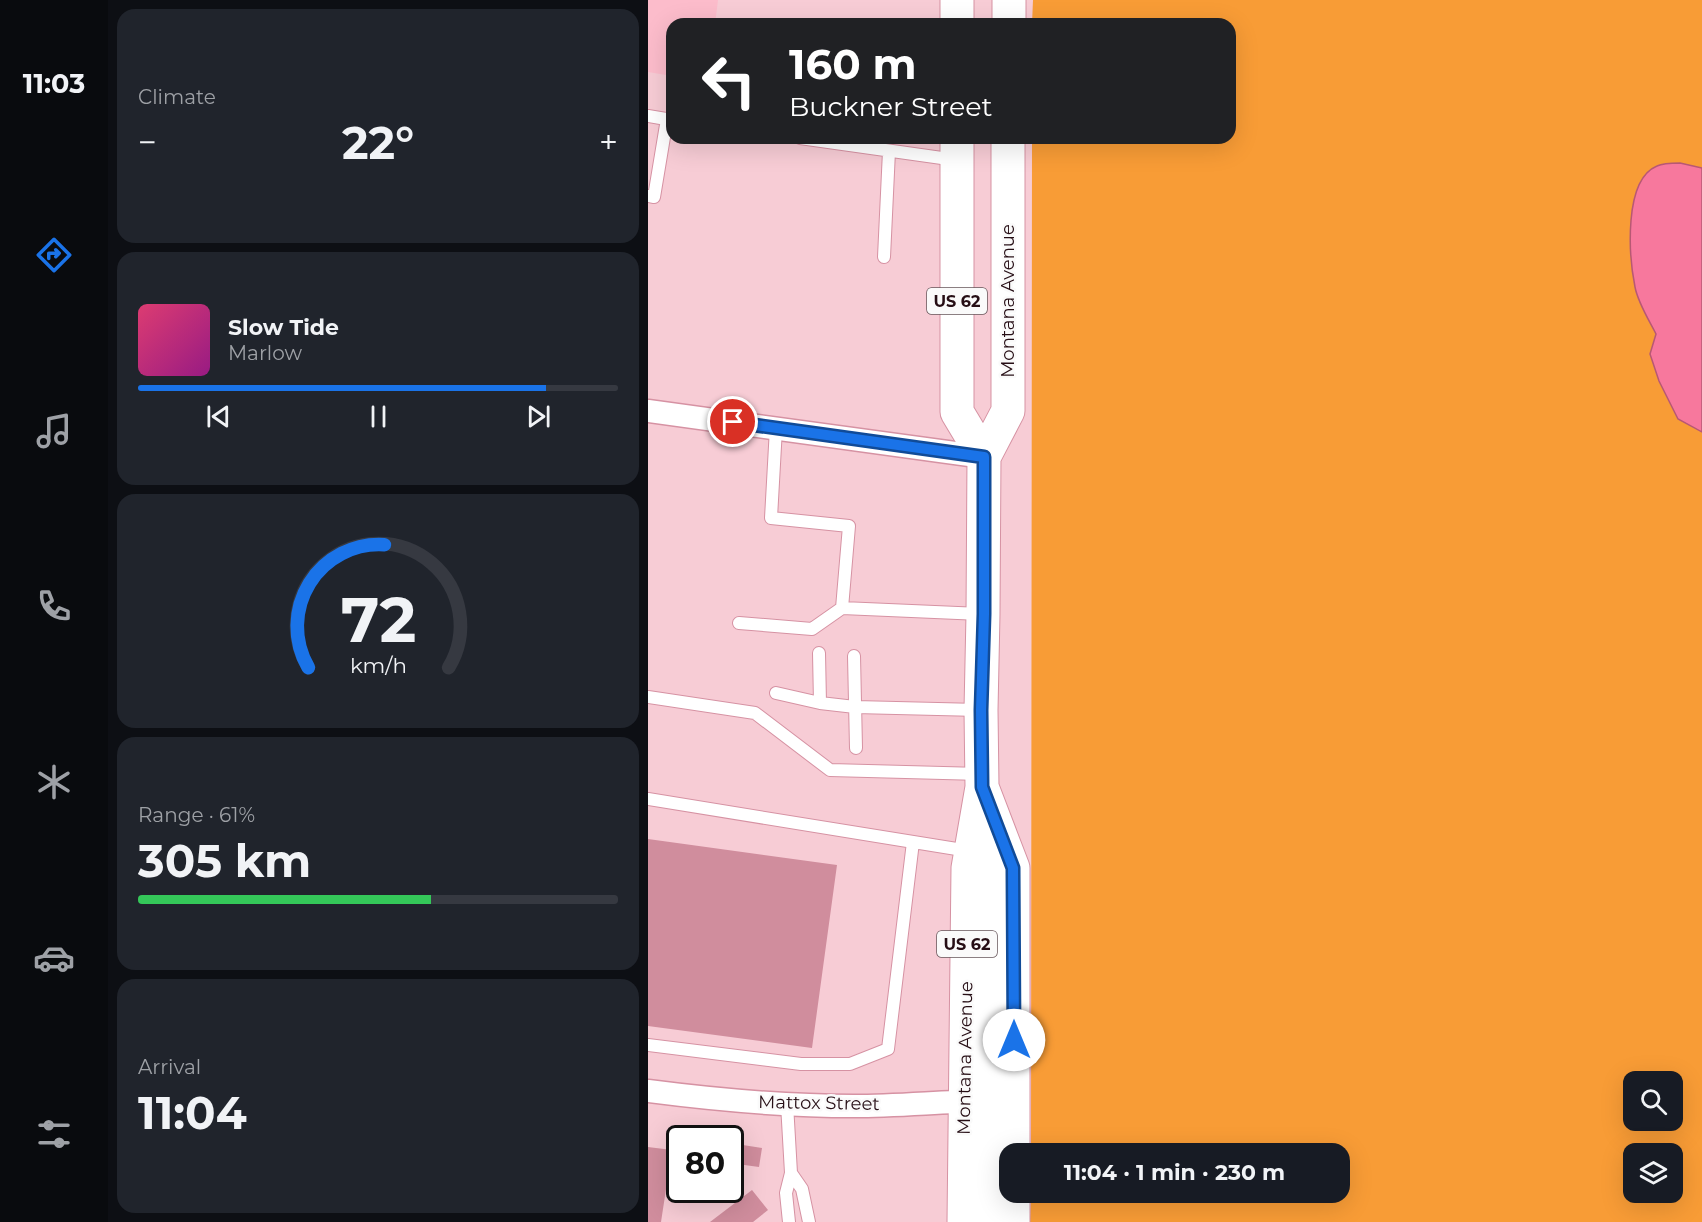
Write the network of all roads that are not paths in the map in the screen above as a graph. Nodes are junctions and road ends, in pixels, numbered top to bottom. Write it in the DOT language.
graph roads {
  1 [pos="957,0"];
  2 [pos="1009,0"];
  3 [pos="957,18"];
  4 [pos="1009,18"];
  5 [pos="648,116"];
  6 [pos="666,118"];
  7 [pos="666,138"];
  8 [pos="841,144"];
  9 [pos="1008,144"];
  10 [pos="957,149"];
  11 [pos="889,151"];
  12 [pos="648,196"];
  13 [pos="884,257"];
  14 [pos="648,411"];
  15 [pos="776,428"];
  16 [pos="984,457"];
  17 [pos="842,608"];
  18 [pos="984,614"];
  19 [pos="739,623"];
  20 [pos="819,653"];
  21 [pos="854,656"];
  22 [pos="776,693"];
  23 [pos="648,697"];
  24 [pos="820,703"];
  25 [pos="855,707"];
  26 [pos="981,710"];
  27 [pos="856,748"];
  28 [pos="985,790"];
  29 [pos="648,799"];
  30 [pos="913,842"];
  31 [pos="971,851"];
  32 [pos="648,1045"];
  33 [pos="648,1091"];
  34 [pos="977,1101"];
  35 [pos="787,1104"];
  36 [pos="1013,1143"];
  37 [pos="791,1173"];
  38 [pos="1013,1203"];
  39 [pos="789,1222"];
  40 [pos="809,1222"];
  41 [pos="964,1222"];
  42 [pos="990,1222"];
  43 [pos="1013,1222"];
  1 -- 3 [label="highway"];
  2 -- 4 [label="highway"];
  5 -- 6 [label="lane"];
  7 -- 12 [label="lane"];
  8 -- 11 [label="lane"];
  9 -- 16 [label="highway, Montana Avenue / US 62"];
  10 -- 11 [label="lane"];
  10 -- 16 [label="highway, US 62"];
  11 -- 13 [label="lane"];
  14 -- 15 [label="street"];
  15 -- 16 [label="street"];
  15 -- 17 [label="lane"];
  16 -- 18 [label="highway, Montana Avenue / US 62"];
  17 -- 18 [label="lane"];
  17 -- 19 [label="lane"];
  18 -- 26 [label="highway, Montana Avenue / US 62"];
  20 -- 24 [label="lane"];
  21 -- 25 [label="lane"];
  22 -- 24 [label="lane"];
  23 -- 28 [label="lane"];
  24 -- 25 [label="lane"];
  25 -- 26 [label="lane"];
  25 -- 27 [label="lane"];
  26 -- 28 [label="highway, Montana Avenue / US 62"];
  28 -- 31 [label="highway, Montana Avenue / US 62"];
  28 -- 34 [label="highway"];
  28 -- 36 [label="highway, Montana Avenue / US 62"];
  29 -- 30 [label="lane"];
  30 -- 31 [label="lane"];
  30 -- 32 [label="lane"];
  31 -- 34 [label="highway, Montana Avenue / US 62"];
  33 -- 35 [label="street, Mattox Street"];
  34 -- 35 [label="street, Mattox Street"];
  34 -- 41 [label="highway, Montana Avenue / US 62"];
  34 -- 42 [label="highway"];
  35 -- 37 [label="lane"];
  37 -- 39 [label="lane"];
  37 -- 40 [label="lane"];
  38 -- 43 [label="highway"];
}
